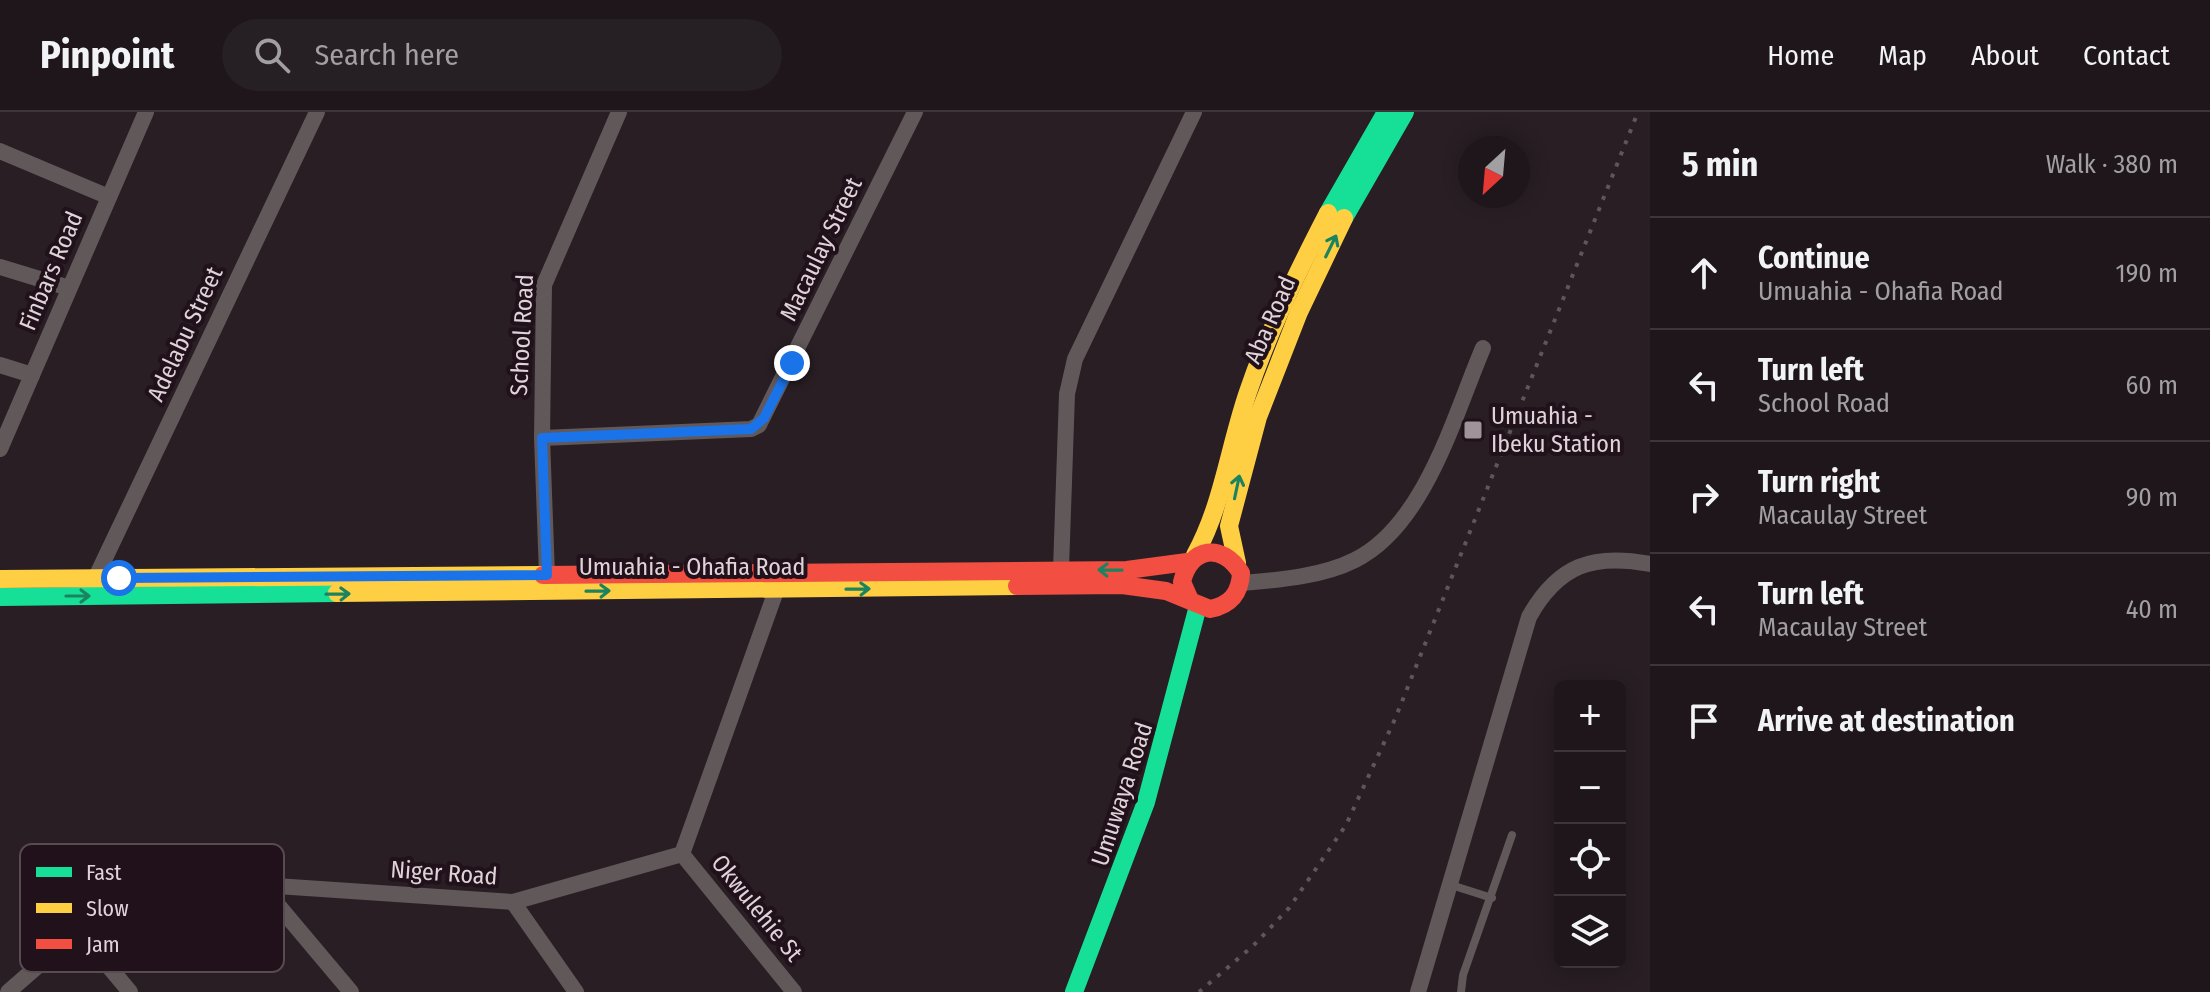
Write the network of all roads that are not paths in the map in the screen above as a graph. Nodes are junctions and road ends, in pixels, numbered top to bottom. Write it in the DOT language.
graph roads {
  1 [pos="146,112"];
  2 [pos="317,112"];
  3 [pos="619,112"];
  4 [pos="915,112"];
  5 [pos="1194,112"];
  6 [pos="1386,112"];
  7 [pos="1405,112"];
  8 [pos="0,151"];
  9 [pos="109,197"];
  10 [pos="0,267"];
  11 [pos="69,288"];
  12 [pos="1483,348"];
  13 [pos="0,365"];
  14 [pos="32,375"];
  15 [pos="542,438"];
  16 [pos="0,449"];
  17 [pos="1191,558"];
  18 [pos="1237,563"];
  19 [pos="1650,564"];
  20 [pos="1061,569"];
  21 [pos="547,575"];
  22 [pos="96,577"];
  23 [pos="0,579"];
  24 [pos="1241,583"];
  25 [pos="776,591"];
  26 [pos="0,597"];
  27 [pos="1199,605"];
  28 [pos="1512,835"];
  29 [pos="682,854"];
  30 [pos="1448,884"];
  31 [pos="284,887"];
  32 [pos="1492,898"];
  33 [pos="513,902"];
  34 [pos="284,912"];
  35 [pos="31,972"];
  36 [pos="113,972"];
  37 [pos="8,992"];
  38 [pos="130,992"];
  39 [pos="351,992"];
  40 [pos="576,992"];
  41 [pos="794,992"];
  42 [pos="1074,992"];
  43 [pos="1091,992"];
  44 [pos="1418,992"];
  45 [pos="1461,992"];
  1 -- 9 [label="street, Finbars Road"];
  2 -- 22 [label="street, Adelabu Street"];
  3 -- 15 [label="street, School Road"];
  4 -- 15 [label="street, Macaulay Street"];
  5 -- 20 [label="street"];
  6 -- 17 [label="main road, Aba Road"];
  18 -- 7 [label="main road, Aba Road, one-way"];
  8 -- 9 [label="street"];
  9 -- 11 [label="street, Finbars Road"];
  10 -- 11 [label="street"];
  11 -- 14 [label="street, Finbars Road"];
  12 -- 24 [label="street"];
  13 -- 14 [label="street"];
  14 -- 16 [label="street, Finbars Road"];
  15 -- 21 [label="street, School Road"];
  17 -- 18 [label="main road"];
  17 -- 20 [label="main road, Umuahia - Ohafia Road, one-way"];
  17 -- 27 [label="main road"];
  18 -- 24 [label="main road"];
  19 -- 30 [label="street"];
  20 -- 21 [label="main road, Umuahia - Ohafia Road"];
  21 -- 22 [label="main road, Umuahia - Ohafia Road"];
  22 -- 23 [label="main road, Umuahia - Ohafia Road"];
  24 -- 27 [label="main road"];
  26 -- 25 [label="main road, Umuahia - Ohafia Road, one-way"];
  25 -- 27 [label="main road, Umuahia - Ohafia Road, one-way"];
  25 -- 29 [label="street"];
  27 -- 42 [label="main road, Umuwaya Road"];
  27 -- 43 [label="main road, Umuwaya Road"];
  28 -- 32 [label="lane"];
  29 -- 33 [label="street, Niger Road"];
  29 -- 41 [label="street, Okwulehie St"];
  30 -- 32 [label="lane"];
  30 -- 44 [label="street"];
  31 -- 33 [label="street, Niger Road"];
  32 -- 45 [label="lane"];
  33 -- 40 [label="street"];
  34 -- 39 [label="street"];
  35 -- 37 [label="street, Niger Road"];
  36 -- 38 [label="street"];
}
